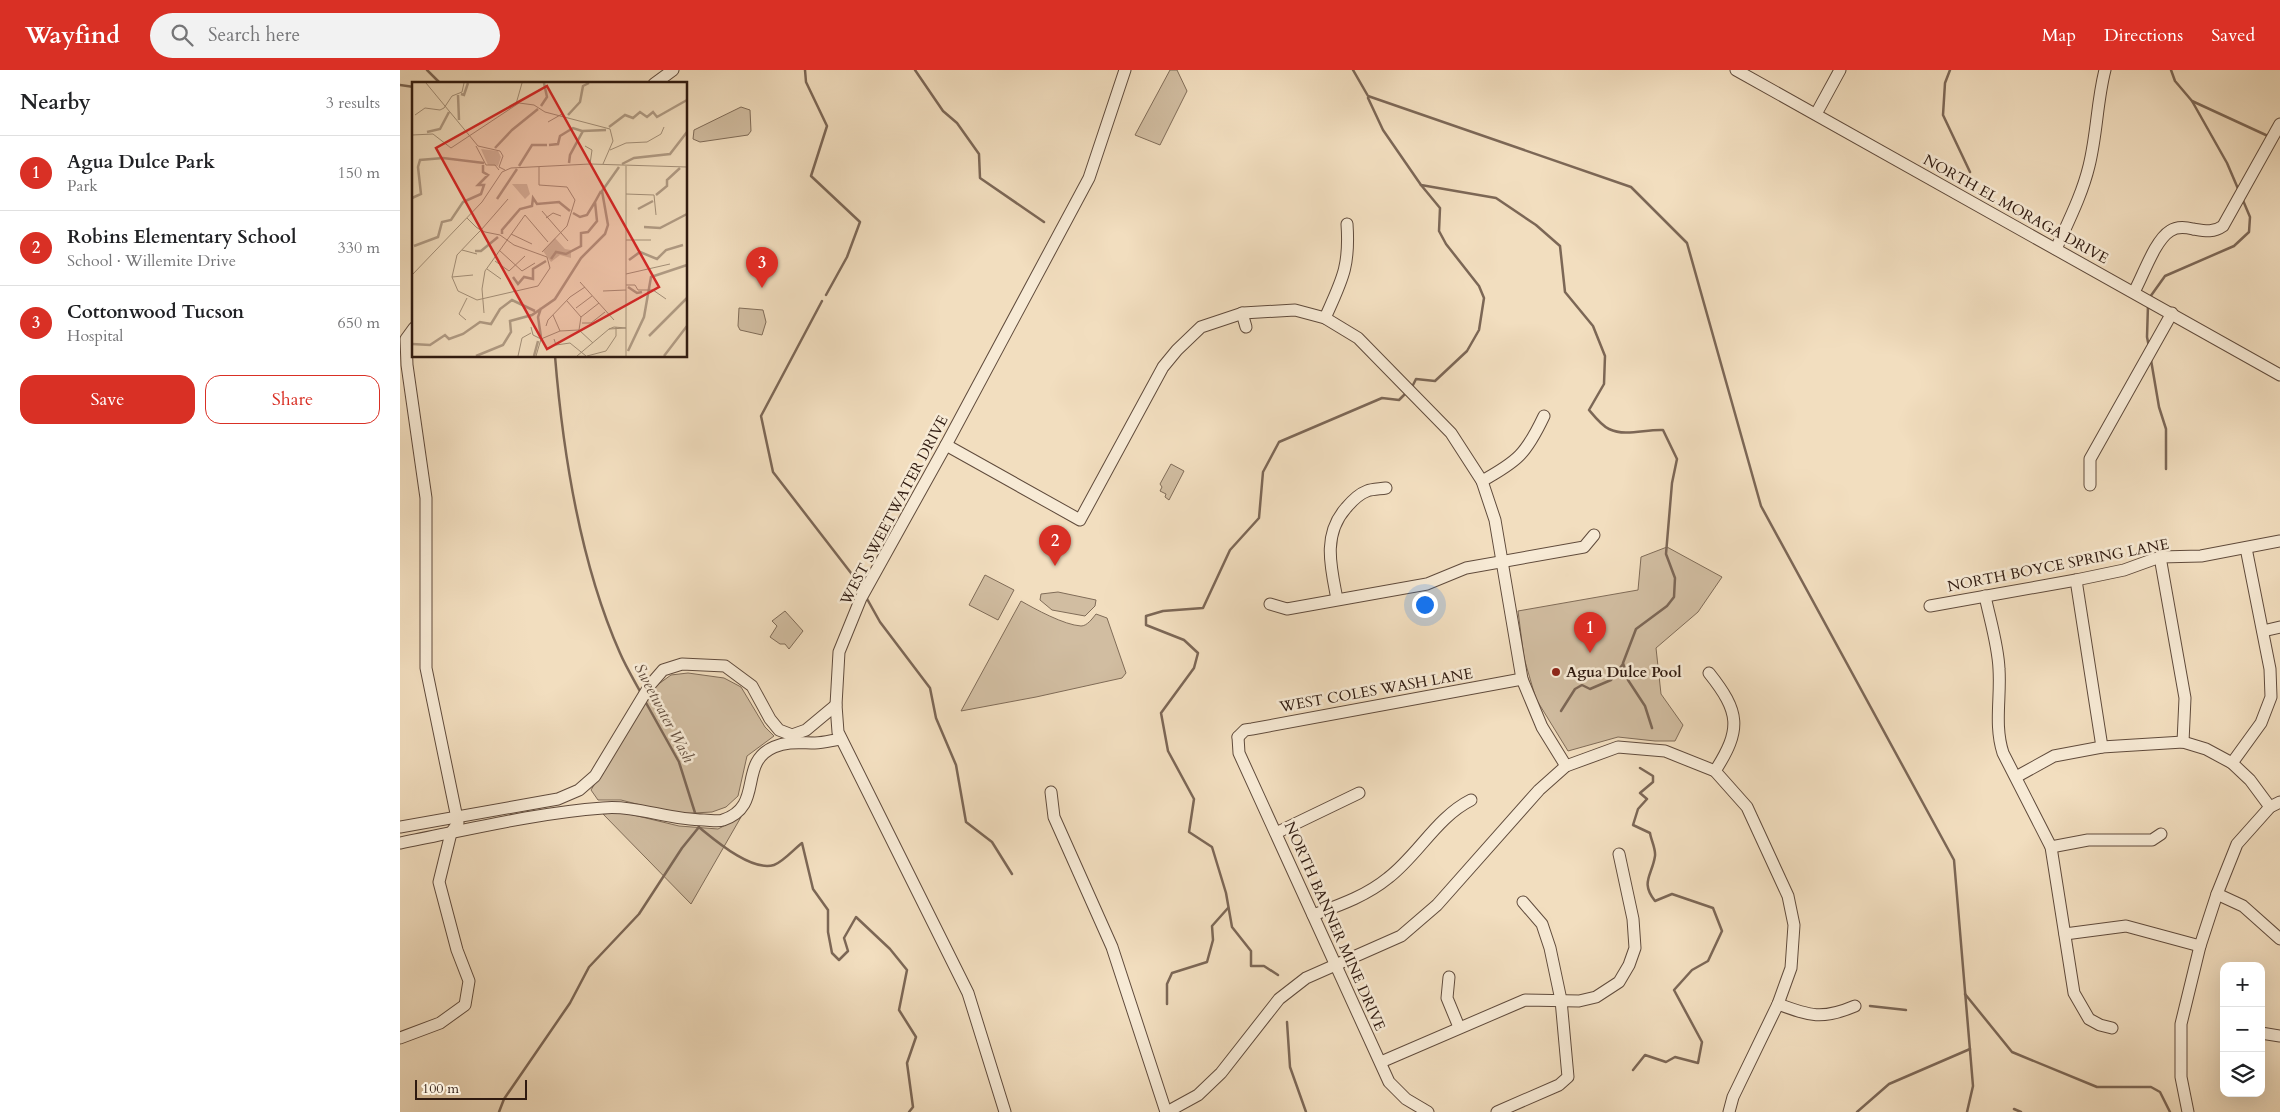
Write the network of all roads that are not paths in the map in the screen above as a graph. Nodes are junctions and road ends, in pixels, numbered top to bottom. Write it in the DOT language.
graph roads {
  1 [pos="673,70"];
  2 [pos="1125,70"];
  3 [pos="1736,70"];
  4 [pos="1840,70"];
  5 [pos="2105,70"];
  6 [pos="658,82"];
  7 [pos="1816,114"];
  8 [pos="2280,124"];
  9 [pos="1347,224"];
  10 [pos="2056,249"];
  11 [pos="2134,292"];
  12 [pos="1242,313"];
  13 [pos="2172,313"];
  14 [pos="1325,318"];
  15 [pos="1246,327"];
  16 [pos="412,330"];
  17 [pos="403,362"];
  18 [pos="2280,375"];
  19 [pos="1544,416"];
  20 [pos="946,445"];
  21 [pos="1482,481"];
  22 [pos="2090,485"];
  23 [pos="1386,488"];
  24 [pos="1594,536"];
  25 [pos="2280,541"];
  26 [pos="2246,548"];
  27 [pos="2160,557"];
  28 [pos="1501,562"];
  29 [pos="2076,580"];
  30 [pos="1986,596"];
  31 [pos="1337,600"];
  32 [pos="1270,604"];
  33 [pos="1930,606"];
  34 [pos="2280,628"];
  35 [pos="2263,630"];
  36 [pos="1709,673"];
  37 [pos="1522,679"];
  38 [pos="2276,698"];
  39 [pos="836,705"];
  40 [pos="1236,736"];
  41 [pos="841,739"];
  42 [pos="2183,742"];
  43 [pos="2102,747"];
  44 [pos="2232,763"];
  45 [pos="1566,766"];
  46 [pos="1715,772"];
  47 [pos="2016,777"];
  48 [pos="1051,792"];
  49 [pos="1359,793"];
  50 [pos="1471,800"];
  51 [pos="2275,804"];
  52 [pos="456,816"];
  53 [pos="400,826"];
  54 [pos="451,833"];
  55 [pos="1276,833"];
  56 [pos="2161,834"];
  57 [pos="400,843"];
  58 [pos="2051,847"];
  59 [pos="1619,854"];
  60 [pos="2217,894"];
  61 [pos="1523,902"];
  62 [pos="1313,915"];
  63 [pos="2065,934"];
  64 [pos="2280,939"];
  65 [pos="2200,946"];
  66 [pos="1335,965"];
  67 [pos="1449,977"];
  68 [pos="1561,1000"];
  69 [pos="1778,1004"];
  70 [pos="1855,1006"];
  71 [pos="1459,1027"];
  72 [pos="2112,1028"];
  73 [pos="2265,1034"];
  74 [pos="2280,1036"];
  75 [pos="400,1038"];
  76 [pos="1380,1062"];
  77 [pos="1005,1112"];
  78 [pos="1167,1112"];
  79 [pos="1428,1112"];
  80 [pos="1496,1112"];
  81 [pos="1729,1112"];
  82 [pos="2188,1112"];
  1 -- 6 [label="street"];
  2 -- 20 [label="street, WEST SWEETWATER DRIVE"];
  3 -- 7 [label="street, NORTH EL MORAGA DRIVE"];
  4 -- 7 [label="street"];
  5 -- 10 [label="street"];
  7 -- 10 [label="street, NORTH EL MORAGA DRIVE"];
  8 -- 11 [label="street"];
  9 -- 14 [label="street"];
  10 -- 11 [label="street, NORTH EL MORAGA DRIVE"];
  11 -- 13 [label="street, NORTH EL MORAGA DRIVE"];
  12 -- 14 [label="street"];
  12 -- 15 [label="street"];
  12 -- 20 [label="street"];
  13 -- 18 [label="street, NORTH EL MORAGA DRIVE"];
  13 -- 22 [label="street"];
  14 -- 21 [label="street"];
  16 -- 17 [label="street"];
  17 -- 52 [label="street"];
  19 -- 21 [label="street"];
  20 -- 39 [label="street, WEST SWEETWATER DRIVE"];
  21 -- 28 [label="street"];
  23 -- 31 [label="street"];
  24 -- 28 [label="street"];
  25 -- 26 [label="street, NORTH BOYCE SPRING LANE"];
  26 -- 27 [label="street, NORTH BOYCE SPRING LANE"];
  26 -- 35 [label="street"];
  27 -- 29 [label="street, NORTH BOYCE SPRING LANE"];
  27 -- 42 [label="street"];
  28 -- 31 [label="street"];
  28 -- 37 [label="street"];
  29 -- 30 [label="street, NORTH BOYCE SPRING LANE"];
  29 -- 43 [label="street"];
  30 -- 33 [label="street, NORTH BOYCE SPRING LANE"];
  30 -- 47 [label="street"];
  31 -- 32 [label="street"];
  34 -- 35 [label="street"];
  35 -- 38 [label="street"];
  36 -- 46 [label="street"];
  37 -- 40 [label="street, WEST COLES WASH LANE"];
  37 -- 45 [label="street"];
  38 -- 44 [label="street"];
  39 -- 41 [label="street, WEST SWEETWATER DRIVE"];
  39 -- 52 [label="street"];
  40 -- 55 [label="street, NORTH BANNER MINE DRIVE"];
  41 -- 54 [label="street"];
  41 -- 77 [label="street, WEST SWEETWATER DRIVE"];
  42 -- 43 [label="street"];
  42 -- 44 [label="street"];
  43 -- 47 [label="street"];
  44 -- 51 [label="street"];
  45 -- 46 [label="street"];
  45 -- 66 [label="street"];
  46 -- 69 [label="street"];
  47 -- 58 [label="street"];
  48 -- 78 [label="street"];
  49 -- 55 [label="street"];
  50 -- 62 [label="street"];
  51 -- 60 [label="street"];
  52 -- 53 [label="street"];
  52 -- 54 [label="street"];
  54 -- 57 [label="street"];
  54 -- 75 [label="street"];
  55 -- 62 [label="street, NORTH BANNER MINE DRIVE"];
  56 -- 58 [label="street"];
  58 -- 63 [label="street"];
  59 -- 68 [label="street"];
  60 -- 64 [label="street"];
  60 -- 65 [label="street"];
  61 -- 68 [label="street"];
  62 -- 66 [label="street, NORTH BANNER MINE DRIVE"];
  63 -- 65 [label="street"];
  63 -- 72 [label="street"];
  65 -- 82 [label="street"];
  66 -- 76 [label="street, NORTH BANNER MINE DRIVE"];
  66 -- 78 [label="street"];
  67 -- 71 [label="street"];
  68 -- 71 [label="street"];
  68 -- 80 [label="street"];
  69 -- 70 [label="street"];
  69 -- 81 [label="street"];
  71 -- 76 [label="street"];
  73 -- 74 [label="street"];
  76 -- 79 [label="street, NORTH BANNER MINE DRIVE"];
}
